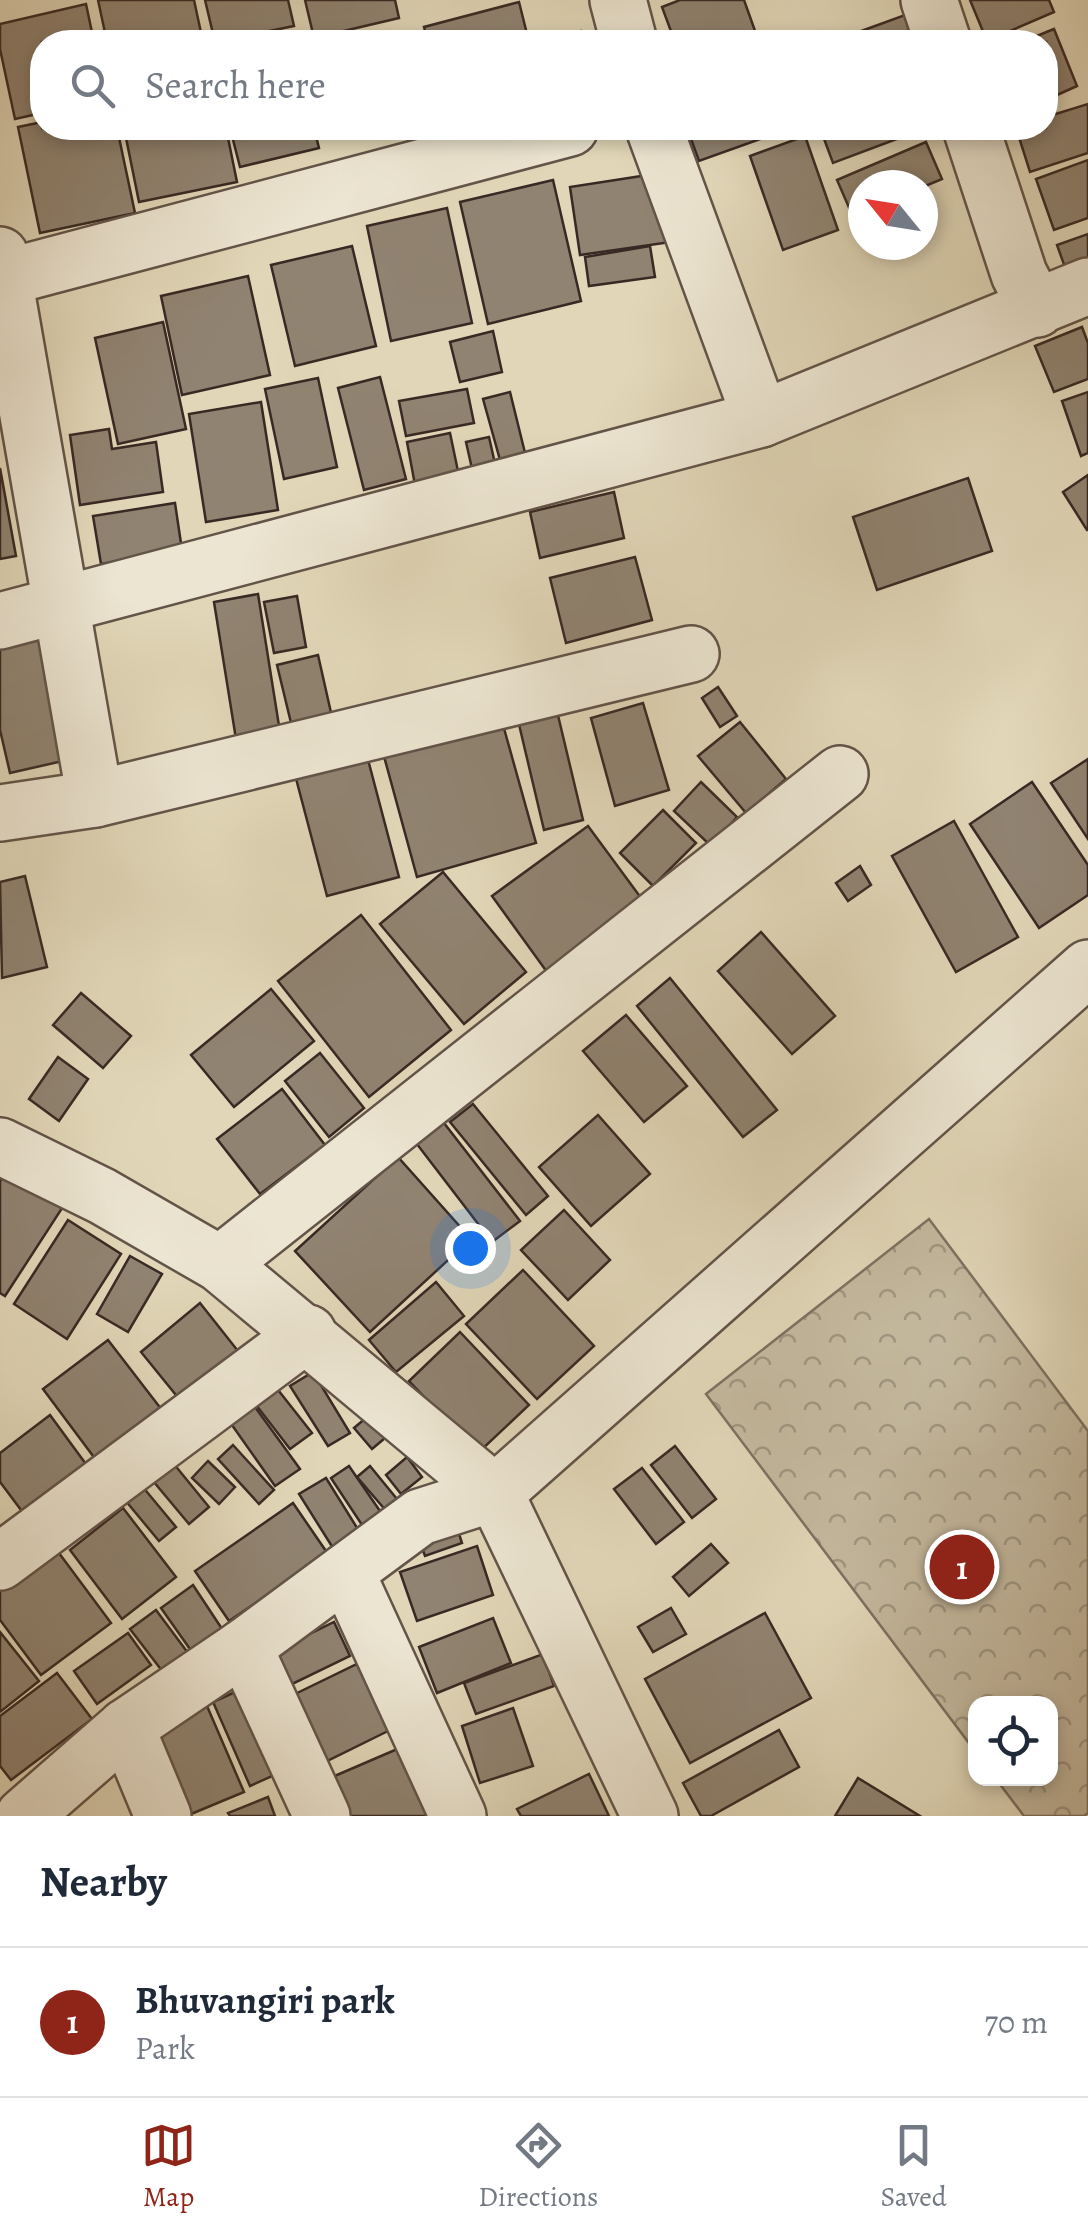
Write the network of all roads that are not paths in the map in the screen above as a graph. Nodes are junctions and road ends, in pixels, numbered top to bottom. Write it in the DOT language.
graph roads {
  1 [pos="618,0"];
  2 [pos="929,0"];
  3 [pos="626,30"];
  4 [pos="939,30"];
  5 [pos="522,140"];
  6 [pos="658,140"];
  7 [pos="975,140"];
  8 [pos="2,270"];
  9 [pos="1088,286"];
  10 [pos="1037,309"];
  11 [pos="762,419"];
  12 [pos="63,601"];
  13 [pos="0,622"];
  14 [pos="691,654"];
  15 [pos="840,774"];
  16 [pos="95,799"];
  17 [pos="0,813"];
  18 [pos="1088,968"];
  19 [pos="0,1146"];
  20 [pos="220,1264"];
  21 [pos="308,1333"];
  22 [pos="495,1493"];
  23 [pos="0,1562"];
  24 [pos="346,1572"];
  25 [pos="244,1647"];
  26 [pos="126,1727"];
  27 [pos="24,1816"];
  28 [pos="163,1816"];
  29 [pos="322,1816"];
  30 [pos="458,1816"];
  31 [pos="650,1816"];
  1 -- 3 [label="street"];
  2 -- 4 [label="street"];
  5 -- 8 [label="street"];
  6 -- 11 [label="street"];
  7 -- 10 [label="street"];
  8 -- 12 [label="street"];
  9 -- 10 [label="street"];
  10 -- 11 [label="street"];
  11 -- 12 [label="street"];
  12 -- 13 [label="street"];
  12 -- 16 [label="street"];
  14 -- 16 [label="street"];
  15 -- 20 [label="street"];
  16 -- 17 [label="street"];
  18 -- 22 [label="street"];
  19 -- 20 [label="street"];
  20 -- 21 [label="street"];
  21 -- 22 [label="street"];
  21 -- 23 [label="street"];
  22 -- 24 [label="street"];
  22 -- 31 [label="street"];
  24 -- 25 [label="street"];
  24 -- 30 [label="street"];
  25 -- 26 [label="street"];
  25 -- 29 [label="street"];
  26 -- 27 [label="street"];
  26 -- 28 [label="street"];
}
